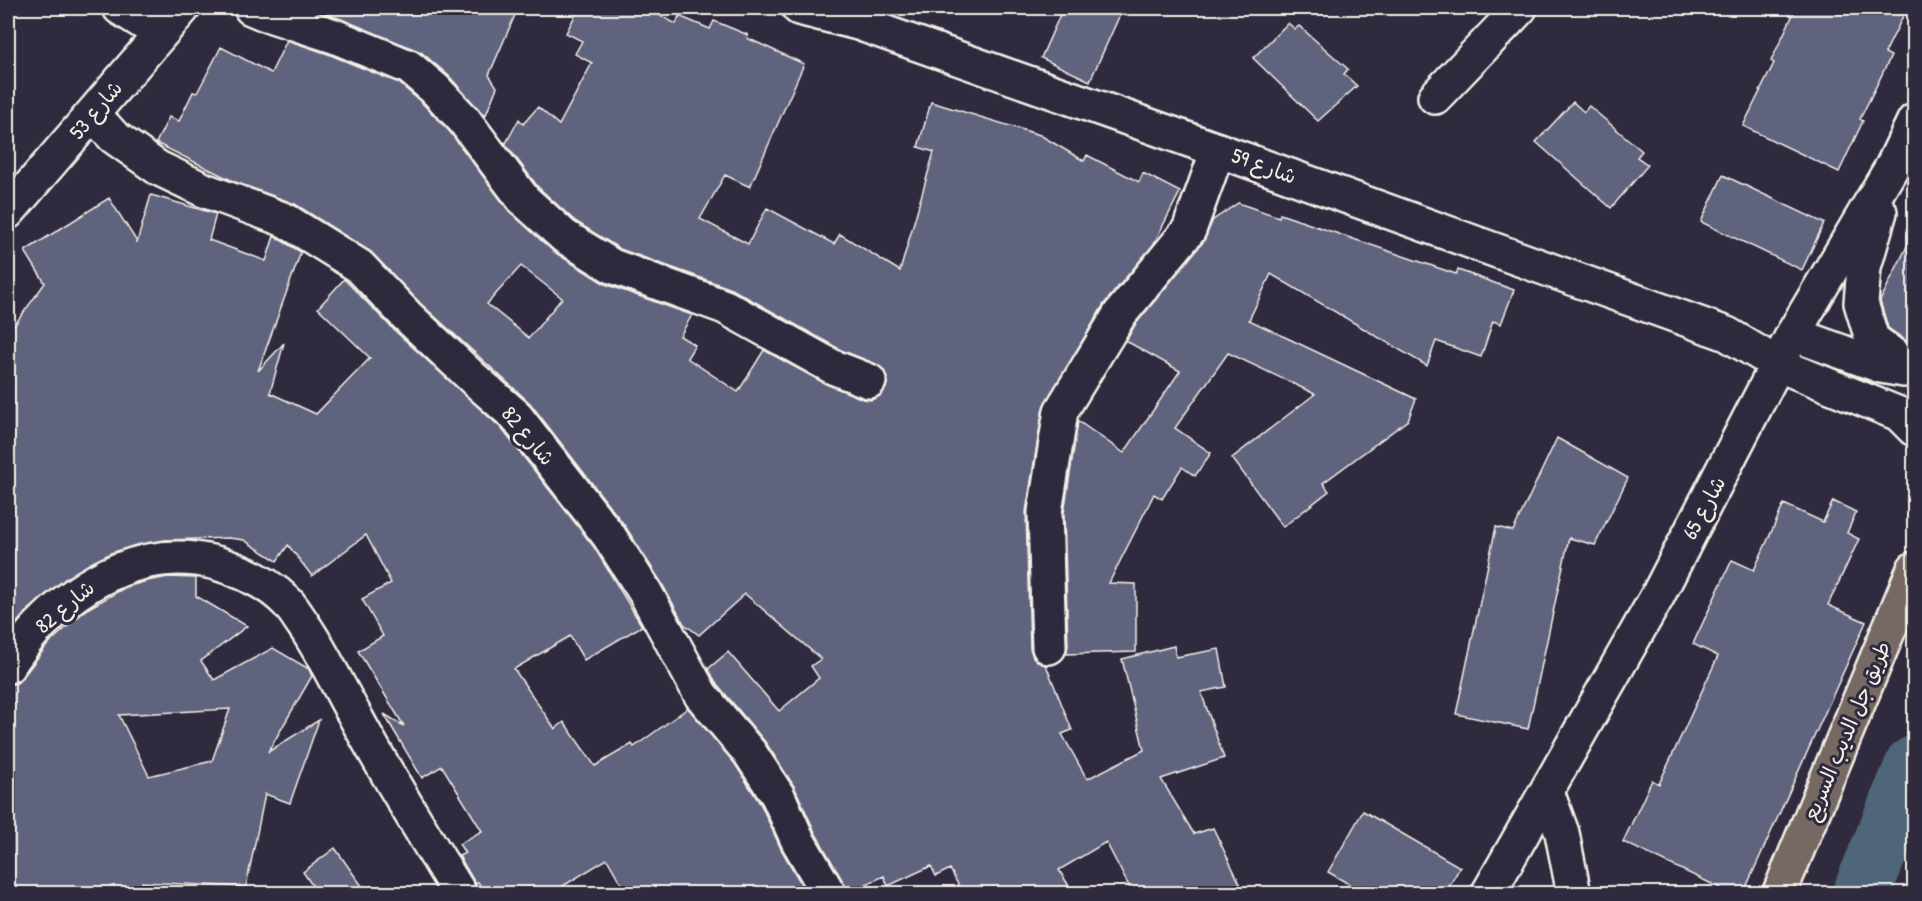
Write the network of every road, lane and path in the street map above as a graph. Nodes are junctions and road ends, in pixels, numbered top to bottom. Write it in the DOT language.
graph roads {
  1 [pos="120,8"];
  2 [pos="183,8"];
  3 [pos="251,8"];
  4 [pos="798,8"];
  5 [pos="1520,8"];
  6 [pos="861,15"];
  7 [pos="160,33"];
  8 [pos="1435,97"];
  9 [pos="93,114"];
  10 [pos="1914,121"];
  11 [pos="1218,150"];
  12 [pos="1892,167"];
  13 [pos="8,212"];
  14 [pos="1727,334"];
  15 [pos="1793,334"];
  16 [pos="1779,365"];
  17 [pos="1914,372"];
  18 [pos="869,381"];
  19 [pos="1914,429"];
  20 [pos="1914,569"];
  21 [pos="1049,647"];
  22 [pos="8,666"];
  23 [pos="1547,792"];
  24 [pos="460,894"];
  25 [pos="829,894"];
  26 [pos="1488,894"];
  27 [pos="1574,894"];
  28 [pos="1779,894"];
  1 -- 7 [label="street"];
  2 -- 7 [label="street, شارع 53"];
  3 -- 18 [label="street"];
  4 -- 6 [label="street, شارع 59"];
  5 -- 8 [label="street"];
  6 -- 11 [label="street, شارع 59"];
  7 -- 9 [label="street, شارع 53"];
  9 -- 13 [label="street, شارع 53"];
  9 -- 25 [label="street, شارع 82"];
  10 -- 12 [label="street, شارع 65"];
  11 -- 14 [label="street, شارع 59"];
  11 -- 21 [label="street"];
  12 -- 15 [label="street, شارع 65"];
  12 -- 17 [label="street"];
  14 -- 15 [label="street, شارع 59"];
  14 -- 16 [label="street, شارع 59"];
  15 -- 16 [label="street, شارع 65"];
  15 -- 17 [label="street, شارع 59"];
  16 -- 19 [label="street, شارع 59"];
  16 -- 23 [label="street, شارع 65"];
  20 -- 28 [label="highway, طريق جل الديب السريع"];
  22 -- 24 [label="street, شارع 82"];
  23 -- 26 [label="street, شارع 65"];
  23 -- 27 [label="street"];
}
